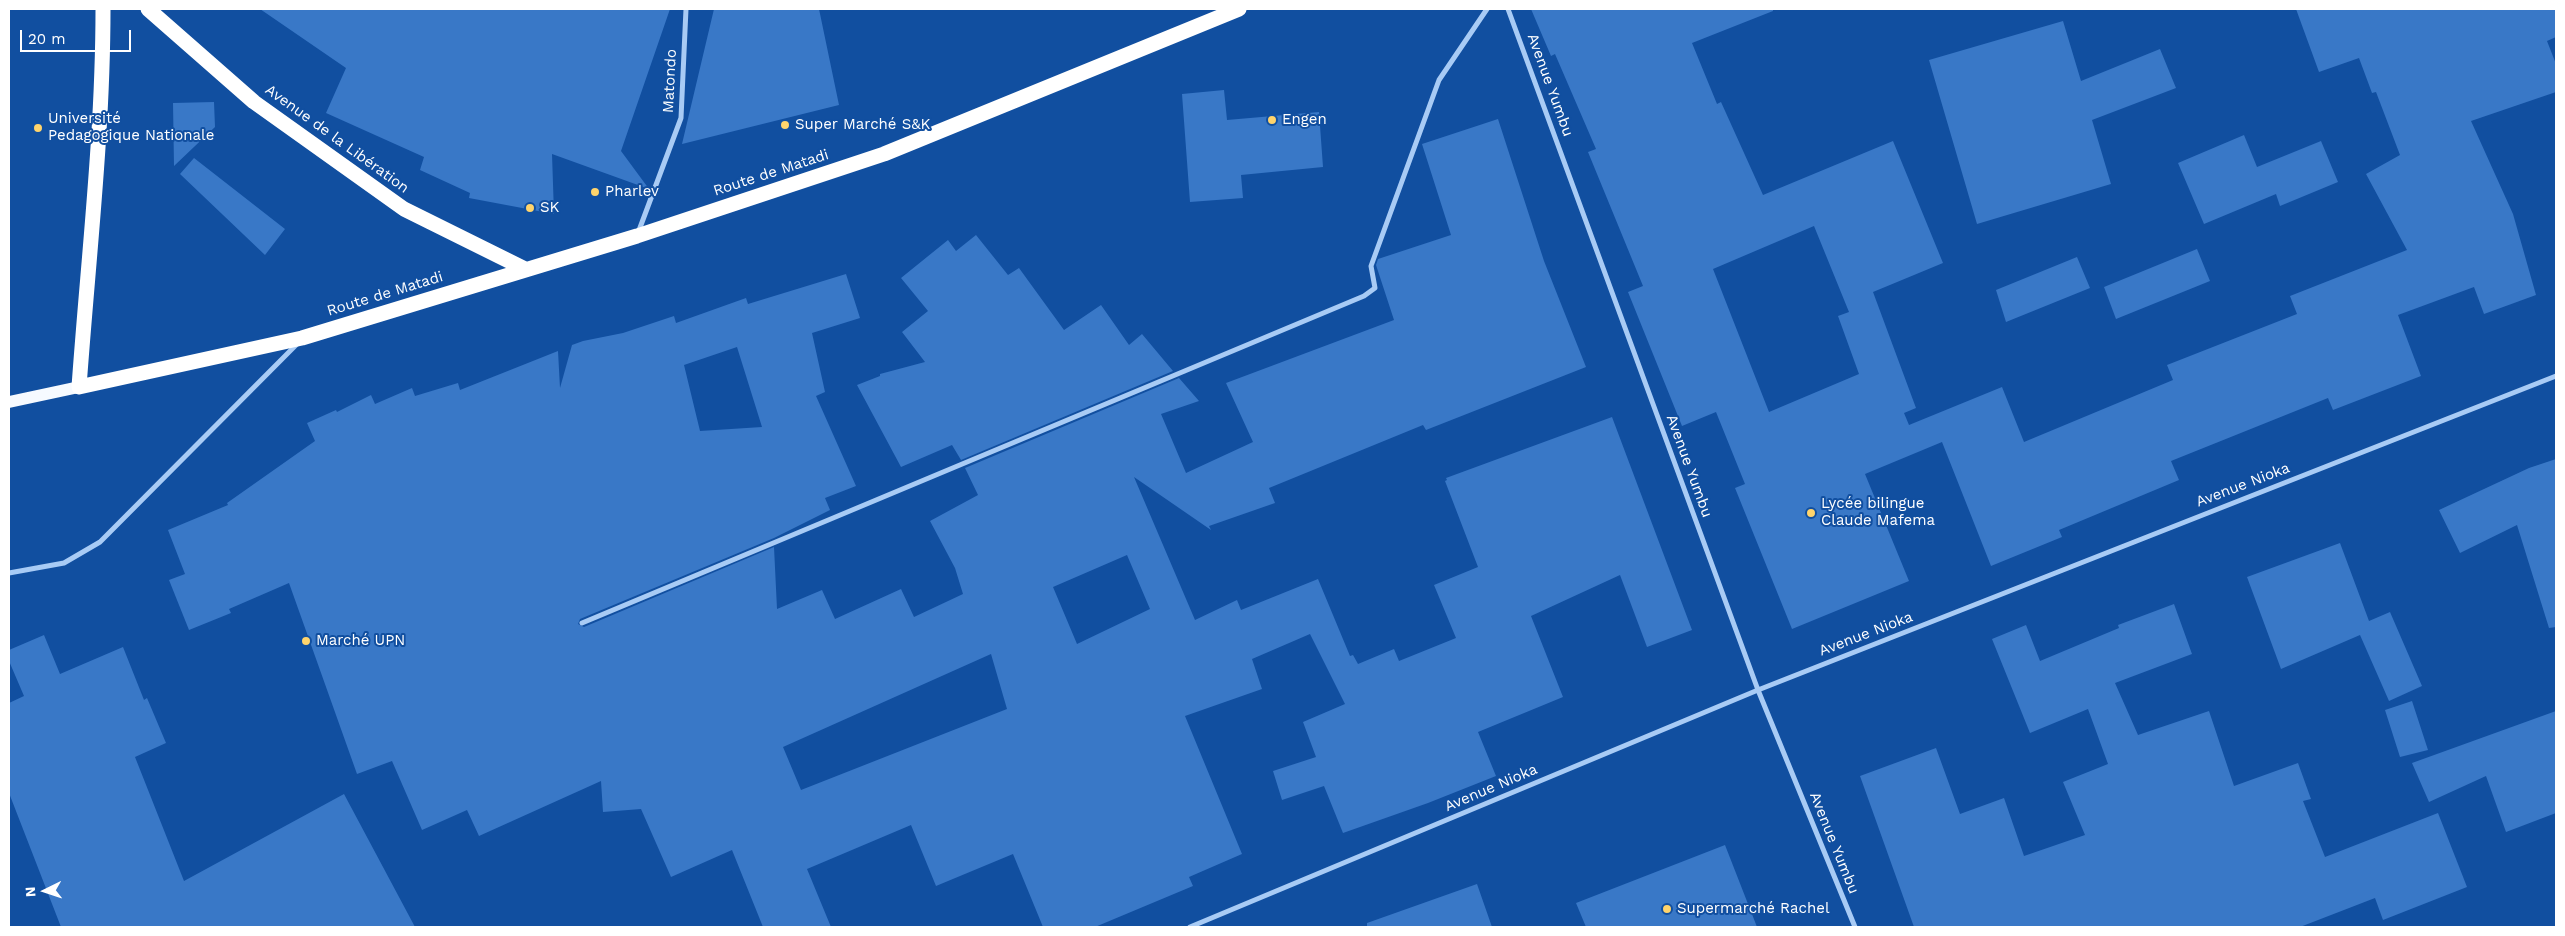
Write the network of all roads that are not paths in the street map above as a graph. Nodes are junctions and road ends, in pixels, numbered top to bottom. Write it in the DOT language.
graph roads {
  1 [pos="103,9"];
  2 [pos="148,9"];
  3 [pos="686,9"];
  4 [pos="1239,9"];
  5 [pos="1487,9"];
  6 [pos="1508,9"];
  7 [pos="637,236"];
  8 [pos="525,270"];
  9 [pos="302,338"];
  10 [pos="2556,376"];
  11 [pos="79,387"];
  12 [pos="9,402"];
  13 [pos="9,573"];
  14 [pos="582,623"];
  15 [pos="1758,690"];
  16 [pos="1190,927"];
  17 [pos="1856,927"];
  1 -- 11 [label="highway"];
  2 -- 8 [label="highway, Avenue de la Libération"];
  3 -- 7 [label="street, Matondo"];
  4 -- 7 [label="highway, Route de Matadi"];
  5 -- 14 [label="street"];
  6 -- 15 [label="street, Avenue Yumbu"];
  7 -- 8 [label="highway, Route de Matadi"];
  8 -- 9 [label="highway, Route de Matadi"];
  9 -- 11 [label="highway, Route de Matadi"];
  9 -- 13 [label="street"];
  10 -- 15 [label="street, Avenue Nioka"];
  11 -- 12 [label="main road"];
  15 -- 16 [label="street, Avenue Nioka"];
  15 -- 17 [label="street, Avenue Yumbu"];
}
